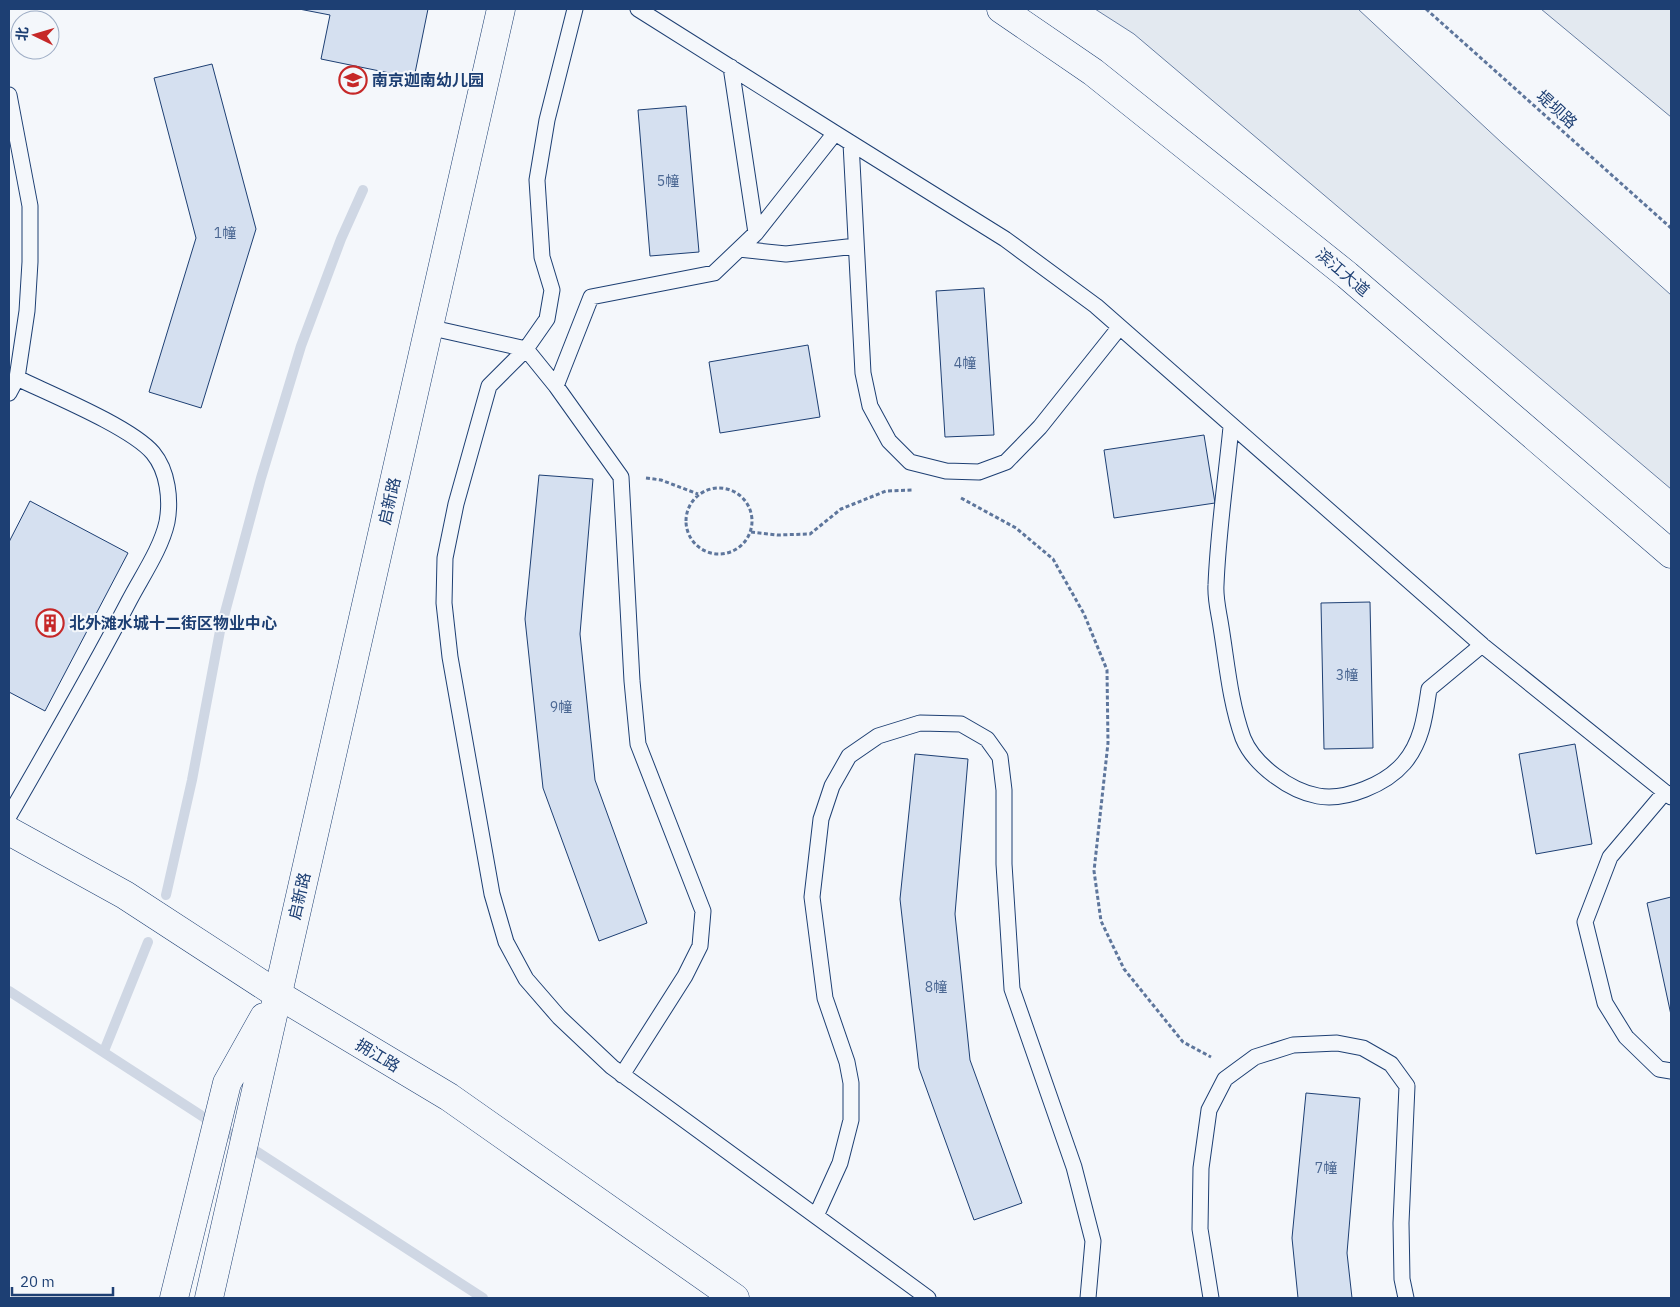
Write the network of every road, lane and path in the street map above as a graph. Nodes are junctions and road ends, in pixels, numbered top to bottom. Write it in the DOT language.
graph roads {
  1 [pos="501,9"];
  2 [pos="574,9"];
  3 [pos="638,9"];
  4 [pos="1000,9"];
  5 [pos="1426,9"];
  6 [pos="731,67"];
  7 [pos="9,95"];
  8 [pos="835,133"];
  9 [pos="851,143"];
  10 [pos="1671,228"];
  11 [pos="756,233"];
  12 [pos="856,246"];
  13 [pos="739,248"];
  14 [pos="428,327"];
  15 [pos="1119,328"];
  16 [pos="526,349"];
  17 [pos="17,378"];
  18 [pos="556,386"];
  19 [pos="9,393"];
  20 [pos="1231,427"];
  21 [pos="621,476"];
  22 [pos="920,490"];
  23 [pos="698,494"];
  24 [pos="954,494"];
  25 [pos="750,532"];
  26 [pos="1671,554"];
  27 [pos="1482,645"];
  28 [pos="1668,794"];
  29 [pos="9,816"];
  30 [pos="9,832"];
  31 [pos="277,994"];
  32 [pos="1236,1070"];
  33 [pos="1671,1071"];
  34 [pos="622,1075"];
  35 [pos="816,1216"];
  36 [pos="174,1298"];
  37 [pos="210,1298"];
  38 [pos="734,1298"];
  39 [pos="928,1298"];
  40 [pos="1088,1298"];
  41 [pos="1211,1298"];
  42 [pos="1406,1298"];
  1 -- 14 [label="street, 启新路"];
  2 -- 16 [label="lane"];
  3 -- 6 [label="lane"];
  4 -- 26 [label="street, 滨江大道"];
  5 -- 10 [label="path, 堤坝路"];
  6 -- 8 [label="lane"];
  6 -- 11 [label="lane"];
  7 -- 17 [label="lane"];
  8 -- 9 [label="lane"];
  8 -- 11 [label="lane"];
  9 -- 12 [label="lane"];
  9 -- 15 [label="lane"];
  11 -- 13 [label="lane"];
  12 -- 13 [label="lane"];
  12 -- 15 [label="lane"];
  13 -- 18 [label="lane"];
  14 -- 16 [label="lane"];
  14 -- 31 [label="street, 启新路"];
  15 -- 20 [label="lane"];
  16 -- 18 [label="lane"];
  16 -- 34 [label="lane"];
  17 -- 19 [label="lane"];
  17 -- 29 [label="lane"];
  18 -- 21 [label="lane"];
  20 -- 27 [label="lane"];
  20 -- 27 [label="lane"];
  21 -- 23 [label="path"];
  21 -- 34 [label="lane"];
  22 -- 25 [label="path"];
  23 -- 25 [label="path"];
  23 -- 25 [label="path"];
  24 -- 32 [label="path"];
  27 -- 28 [label="lane"];
  28 -- 33 [label="lane"];
  30 -- 31 [label="street, 拥江路"];
  31 -- 36 [label="street, 启新路"];
  31 -- 37 [label="street, 启新路"];
  31 -- 38 [label="street, 拥江路"];
  32 -- 41 [label="lane"];
  32 -- 42 [label="lane"];
  34 -- 35 [label="lane"];
  35 -- 39 [label="lane"];
  35 -- 40 [label="lane"];
}
